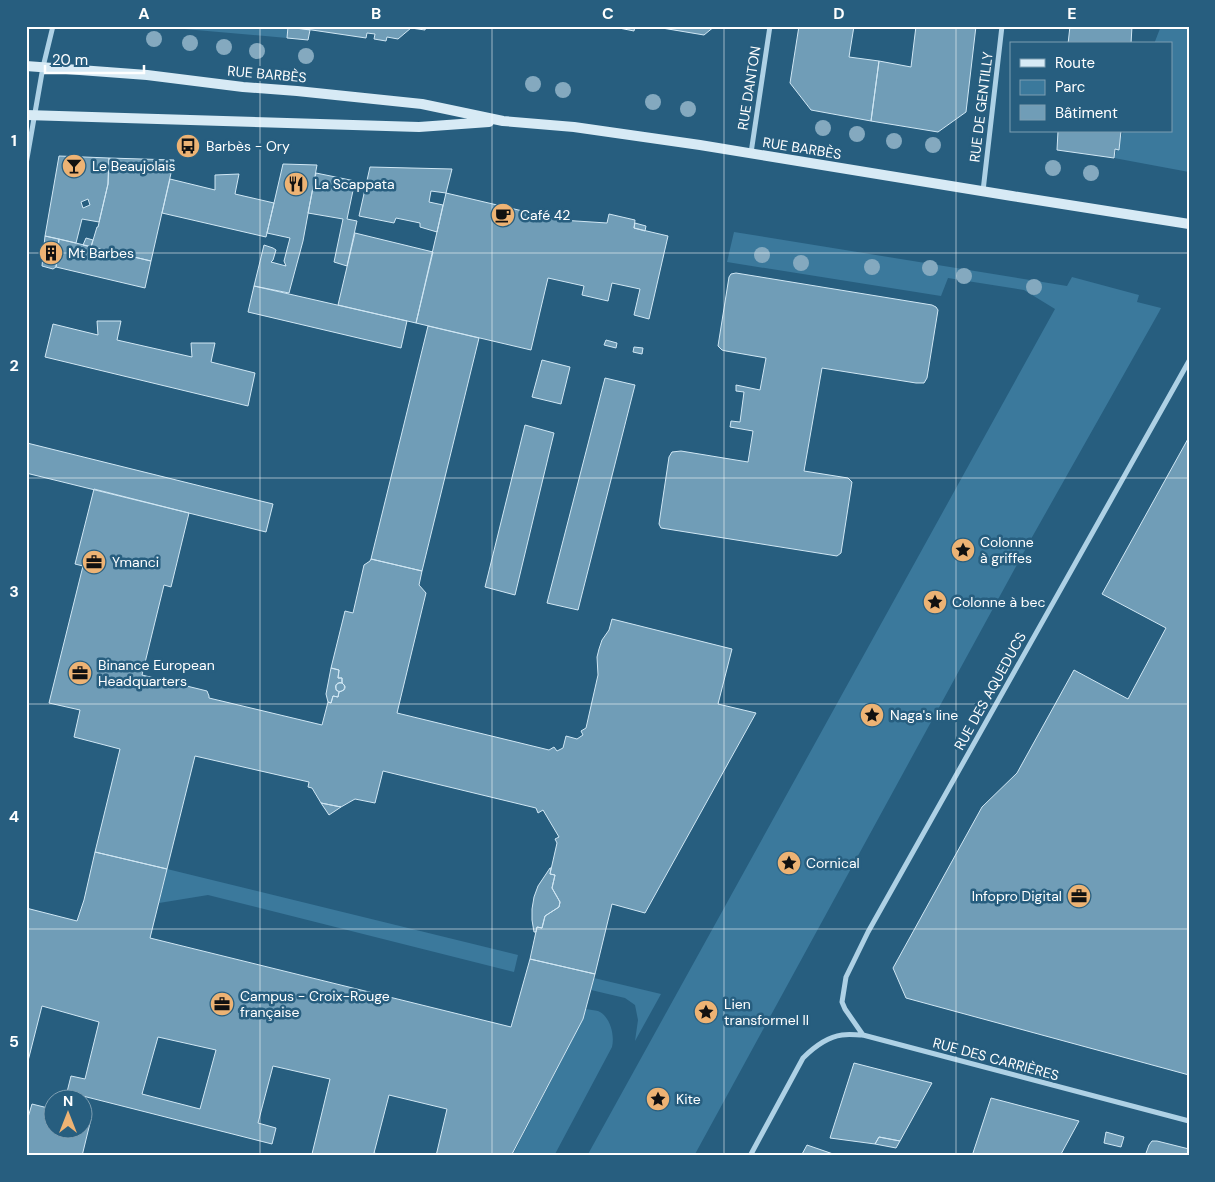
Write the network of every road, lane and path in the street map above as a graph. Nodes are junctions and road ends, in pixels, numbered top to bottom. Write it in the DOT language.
graph roads {
  1 [pos="53,26"];
  2 [pos="770,26"];
  3 [pos="1002,26"];
  4 [pos="26,66"];
  5 [pos="44,67"];
  6 [pos="30,116"];
  7 [pos="503,121"];
  8 [pos="750,153"];
  9 [pos="26,164"];
  10 [pos="983,191"];
  11 [pos="1189,224"];
  12 [pos="1189,361"];
  13 [pos="863,1035"];
  14 [pos="1189,1121"];
  15 [pos="750,1156"];
  1 -- 5 [label="street"];
  2 -- 8 [label="street, RUE DANTON"];
  3 -- 10 [label="street, RUE DE GENTILLY"];
  4 -- 5 [label="main road, RUE BARBÈS"];
  5 -- 6 [label="street"];
  5 -- 7 [label="main road, RUE BARBÈS"];
  6 -- 7 [label="main road, RUE BARBÈS"];
  6 -- 9 [label="street"];
  7 -- 8 [label="main road, RUE BARBÈS"];
  8 -- 10 [label="main road, RUE BARBÈS"];
  10 -- 11 [label="main road, RUE BARBÈS"];
  12 -- 13 [label="street, RUE DES AQUEDUCS"];
  13 -- 14 [label="street, RUE DES CARRIÈRES"];
  13 -- 15 [label="street, RUE DES CARRIÈRES"];
}
